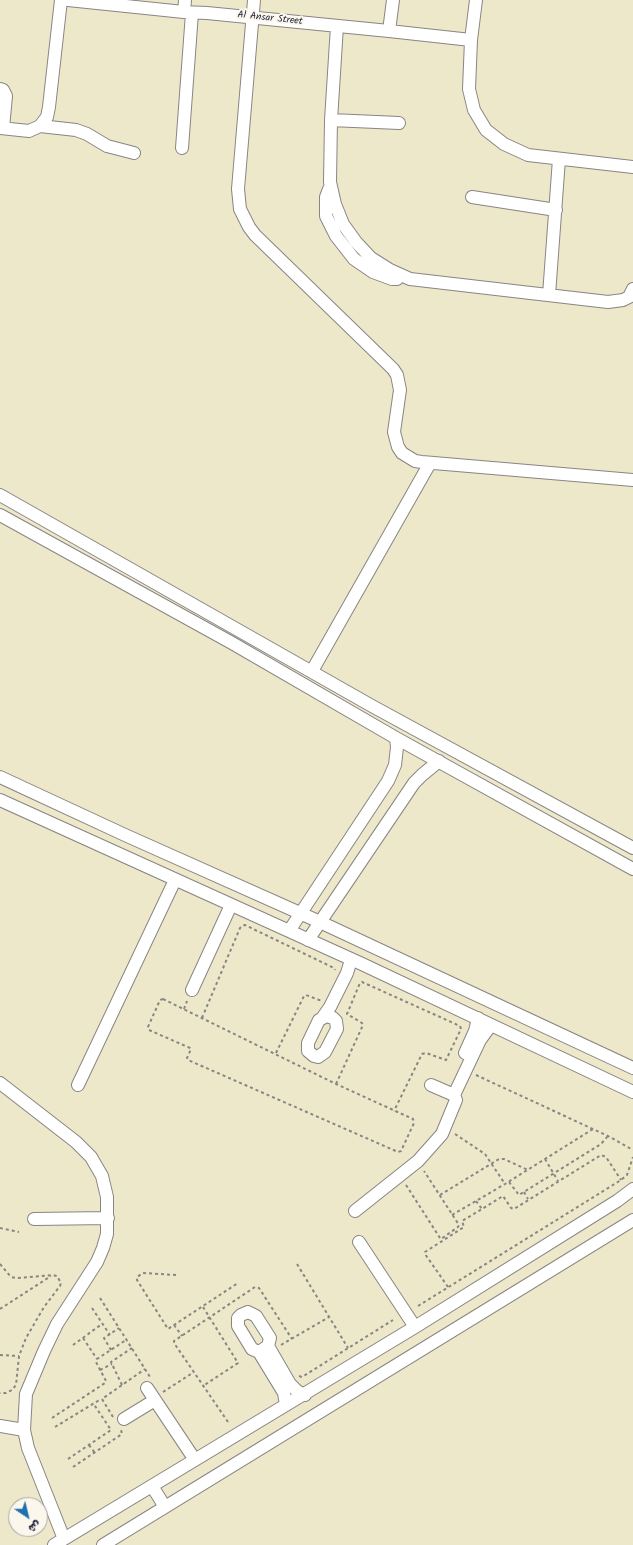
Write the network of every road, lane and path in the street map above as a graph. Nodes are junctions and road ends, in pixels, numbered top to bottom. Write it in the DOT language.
graph roads {
  1 [pos="61,0"];
  2 [pos="68,0"];
  3 [pos="185,0"];
  4 [pos="254,0"];
  5 [pos="393,0"];
  6 [pos="476,0"];
  7 [pos="188,13"];
  8 [pos="253,17"];
  9 [pos="337,26"];
  10 [pos="389,31"];
  11 [pos="471,40"];
  12 [pos="0,89"];
  13 [pos="330,120"];
  14 [pos="399,123"];
  15 [pos="40,126"];
  16 [pos="2,128"];
  17 [pos="182,148"];
  18 [pos="134,153"];
  19 [pos="559,159"];
  20 [pos="633,167"];
  21 [pos="472,197"];
  22 [pos="556,210"];
  23 [pos="633,289"];
  24 [pos="549,295"];
  25 [pos="430,463"];
  26 [pos="633,480"];
  27 [pos="0,495"];
  28 [pos="0,515"];
  29 [pos="312,672"];
  30 [pos="372,706"];
  31 [pos="366,719"];
  32 [pos="396,738"];
  33 [pos="439,761"];
  34 [pos="0,777"];
  35 [pos="0,800"];
  36 [pos="630,844"];
  37 [pos="600,851"];
  38 [pos="633,869"];
  39 [pos="175,880"];
  40 [pos="231,905"];
  41 [pos="300,913"];
  42 [pos="320,922"];
  43 [pos="289,931"];
  44 [pos="308,940"];
  45 [pos="356,962"];
  46 [pos="332,976"];
  47 [pos="192,990"];
  48 [pos="321,999"];
  49 [pos="323,1017"];
  50 [pos="202,1018"];
  51 [pos="478,1018"];
  52 [pos="336,1021"];
  53 [pos="491,1025"];
  54 [pos="276,1054"];
  55 [pos="633,1068"];
  56 [pos="473,1073"];
  57 [pos="0,1083"];
  58 [pos="336,1084"];
  59 [pos="78,1085"];
  60 [pos="431,1085"];
  61 [pos="633,1092"];
  62 [pos="450,1094"];
  63 [pos="394,1110"];
  64 [pos="593,1129"];
  65 [pos="608,1136"];
  66 [pos="466,1141"];
  67 [pos="633,1150"];
  68 [pos="633,1157"];
  69 [pos="545,1159"];
  70 [pos="418,1161"];
  71 [pos="492,1163"];
  72 [pos="528,1170"];
  73 [pos="554,1174"];
  74 [pos="400,1176"];
  75 [pos="621,1180"];
  76 [pos="558,1181"];
  77 [pos="509,1182"];
  78 [pos="505,1184"];
  79 [pos="633,1189"];
  80 [pos="524,1192"];
  81 [pos="440,1195"];
  82 [pos="528,1199"];
  83 [pos="476,1201"];
  84 [pos="482,1209"];
  85 [pos="355,1211"];
  86 [pos="452,1215"];
  87 [pos="108,1218"];
  88 [pos="34,1219"];
  89 [pos="633,1220"];
  90 [pos="0,1228"];
  91 [pos="19,1232"];
  92 [pos="452,1233"];
  93 [pos="359,1242"];
  94 [pos="0,1264"];
  95 [pos="297,1264"];
  96 [pos="176,1274"];
  97 [pos="53,1275"];
  98 [pos="238,1283"];
  99 [pos="448,1287"];
  100 [pos="100,1298"];
  101 [pos="418,1306"];
  102 [pos="203,1307"];
  103 [pos="92,1308"];
  104 [pos="0,1309"];
  105 [pos="210,1317"];
  106 [pos="329,1317"];
  107 [pos="393,1320"];
  108 [pos="102,1324"];
  109 [pos="174,1325"];
  110 [pos="119,1328"];
  111 [pos="415,1328"];
  112 [pos="110,1335"];
  113 [pos="182,1336"];
  114 [pos="83,1338"];
  115 [pos="292,1339"];
  116 [pos="126,1340"];
  117 [pos="74,1345"];
  118 [pos="281,1347"];
  119 [pos="132,1348"];
  120 [pos="348,1348"];
  121 [pos="111,1350"];
  122 [pos="0,1355"];
  123 [pos="19,1356"];
  124 [pos="96,1359"];
  125 [pos="112,1364"];
  126 [pos="145,1369"];
  127 [pos="100,1370"];
  128 [pos="295,1370"];
  129 [pos="194,1372"];
  130 [pos="122,1384"];
  131 [pos="149,1384"];
  132 [pos="203,1386"];
  133 [pos="0,1393"];
  134 [pos="304,1395"];
  135 [pos="157,1396"];
  136 [pos="102,1399"];
  137 [pos="93,1403"];
  138 [pos="286,1405"];
  139 [pos="52,1418"];
  140 [pos="119,1421"];
  141 [pos="228,1422"];
  142 [pos="0,1426"];
  143 [pos="56,1426"];
  144 [pos="24,1430"];
  145 [pos="89,1445"];
  146 [pos="95,1452"];
  147 [pos="68,1459"];
  148 [pos="194,1460"];
  149 [pos="73,1467"];
  150 [pos="152,1486"];
  151 [pos="165,1507"];
  152 [pos="59,1542"];
  153 [pos="103,1545"];
  1 -- 15 [label="street"];
  2 -- 7 [label="street, Al Ansar Street"];
  3 -- 7 [label="street"];
  4 -- 8 [label="street"];
  5 -- 10 [label="street"];
  6 -- 11 [label="street"];
  7 -- 8 [label="street, Al Ansar Street"];
  7 -- 17 [label="street"];
  8 -- 9 [label="street, Al Ansar Street"];
  8 -- 25 [label="street"];
  9 -- 10 [label="street, Al Ansar Street"];
  9 -- 13 [label="street"];
  10 -- 11 [label="street, Al Ansar Street"];
  11 -- 19 [label="street"];
  12 -- 16 [label="street"];
  13 -- 14 [label="street"];
  13 -- 24 [label="street"];
  15 -- 16 [label="street"];
  15 -- 18 [label="street"];
  19 -- 20 [label="street"];
  19 -- 22 [label="street"];
  21 -- 22 [label="street"];
  22 -- 24 [label="street"];
  23 -- 24 [label="street"];
  25 -- 26 [label="street"];
  25 -- 29 [label="street"];
  27 -- 29 [label="street"];
  28 -- 31 [label="street"];
  29 -- 30 [label="street"];
  30 -- 31 [label="street"];
  30 -- 36 [label="street"];
  31 -- 32 [label="street"];
  32 -- 33 [label="street"];
  32 -- 41 [label="street"];
  33 -- 37 [label="street"];
  33 -- 42 [label="street"];
  34 -- 41 [label="street"];
  35 -- 39 [label="street"];
  36 -- 37 [label="street"];
  37 -- 38 [label="street"];
  39 -- 40 [label="street"];
  39 -- 59 [label="street"];
  40 -- 43 [label="street"];
  40 -- 47 [label="street"];
  41 -- 42 [label="street"];
  41 -- 43 [label="street"];
  42 -- 44 [label="street"];
  42 -- 55 [label="street"];
  43 -- 44 [label="street"];
  44 -- 45 [label="street"];
  45 -- 49 [label="street"];
  45 -- 51 [label="street"];
  45 -- 52 [label="street"];
  46 -- 50 [label="path"];
  48 -- 54 [label="path"];
  49 -- 52 [label="street"];
  49 -- 52 [label="street"];
  50 -- 54 [label="path"];
  50 -- 63 [label="path"];
  51 -- 53 [label="street"];
  51 -- 62 [label="street"];
  53 -- 61 [label="street"];
  53 -- 62 [label="street"];
  54 -- 58 [label="path"];
  56 -- 64 [label="path"];
  57 -- 87 [label="street"];
  58 -- 63 [label="path"];
  58 -- 63 [label="path"];
  60 -- 62 [label="street"];
  62 -- 70 [label="street"];
  64 -- 65 [label="path"];
  64 -- 69 [label="path"];
  65 -- 67 [label="path"];
  65 -- 73 [label="path"];
  66 -- 71 [label="path"];
  68 -- 75 [label="path"];
  69 -- 72 [label="path"];
  69 -- 73 [label="path"];
  70 -- 74 [label="street"];
  70 -- 81 [label="path"];
  71 -- 72 [label="path"];
  71 -- 78 [label="path"];
  71 -- 81 [label="path"];
  72 -- 77 [label="path"];
  73 -- 76 [label="path"];
  73 -- 80 [label="path"];
  74 -- 85 [label="street"];
  74 -- 92 [label="path"];
  75 -- 76 [label="path"];
  75 -- 99 [label="path"];
  76 -- 82 [label="path"];
  77 -- 78 [label="path"];
  77 -- 80 [label="path"];
  78 -- 83 [label="path"];
  79 -- 111 [label="street"];
  80 -- 82 [label="path"];
  81 -- 86 [label="path"];
  82 -- 84 [label="path"];
  83 -- 84 [label="path"];
  83 -- 86 [label="path"];
  84 -- 92 [label="path"];
  86 -- 92 [label="path"];
  87 -- 88 [label="street"];
  87 -- 144 [label="street"];
  89 -- 151 [label="street"];
  90 -- 91 [label="path"];
  92 -- 99 [label="path"];
  93 -- 111 [label="street"];
  94 -- 97 [label="path"];
  95 -- 106 [label="path"];
  96 -- 109 [label="path"];
  97 -- 104 [label="path"];
  97 -- 123 [label="path"];
  98 -- 102 [label="path"];
  99 -- 101 [label="path"];
  100 -- 110 [label="path"];
  102 -- 105 [label="path"];
  102 -- 109 [label="path"];
  103 -- 108 [label="path"];
  105 -- 113 [label="path"];
  105 -- 115 [label="path"];
  105 -- 132 [label="path"];
  106 -- 115 [label="path"];
  106 -- 120 [label="path"];
  107 -- 120 [label="path"];
  108 -- 112 [label="path"];
  108 -- 114 [label="path"];
  109 -- 113 [label="path"];
  110 -- 112 [label="path"];
  110 -- 116 [label="path"];
  111 -- 134 [label="street"];
  112 -- 121 [label="path"];
  113 -- 129 [label="path"];
  114 -- 117 [label="path"];
  114 -- 124 [label="path"];
  115 -- 118 [label="path"];
  116 -- 119 [label="path"];
  116 -- 121 [label="path"];
  119 -- 125 [label="path"];
  119 -- 126 [label="path"];
  120 -- 128 [label="path"];
  121 -- 124 [label="path"];
  122 -- 123 [label="path"];
  123 -- 133 [label="path"];
  124 -- 127 [label="path"];
  125 -- 127 [label="path"];
  125 -- 130 [label="path"];
  126 -- 130 [label="path"];
  126 -- 131 [label="path"];
  127 -- 139 [label="path"];
  129 -- 132 [label="path"];
  129 -- 135 [label="path"];
  130 -- 136 [label="path"];
  131 -- 135 [label="street"];
  132 -- 141 [label="path"];
  134 -- 138 [label="street"];
  134 -- 138 [label="street"];
  135 -- 140 [label="street"];
  135 -- 148 [label="street"];
  136 -- 137 [label="path"];
  136 -- 140 [label="path"];
  137 -- 143 [label="path"];
  137 -- 145 [label="path"];
  138 -- 148 [label="street"];
  140 -- 146 [label="path"];
  142 -- 144 [label="street"];
  144 -- 152 [label="street"];
  145 -- 146 [label="path"];
  145 -- 147 [label="path"];
  146 -- 149 [label="path"];
  148 -- 150 [label="street"];
  150 -- 151 [label="street"];
  150 -- 152 [label="street"];
  151 -- 153 [label="street"];
}
